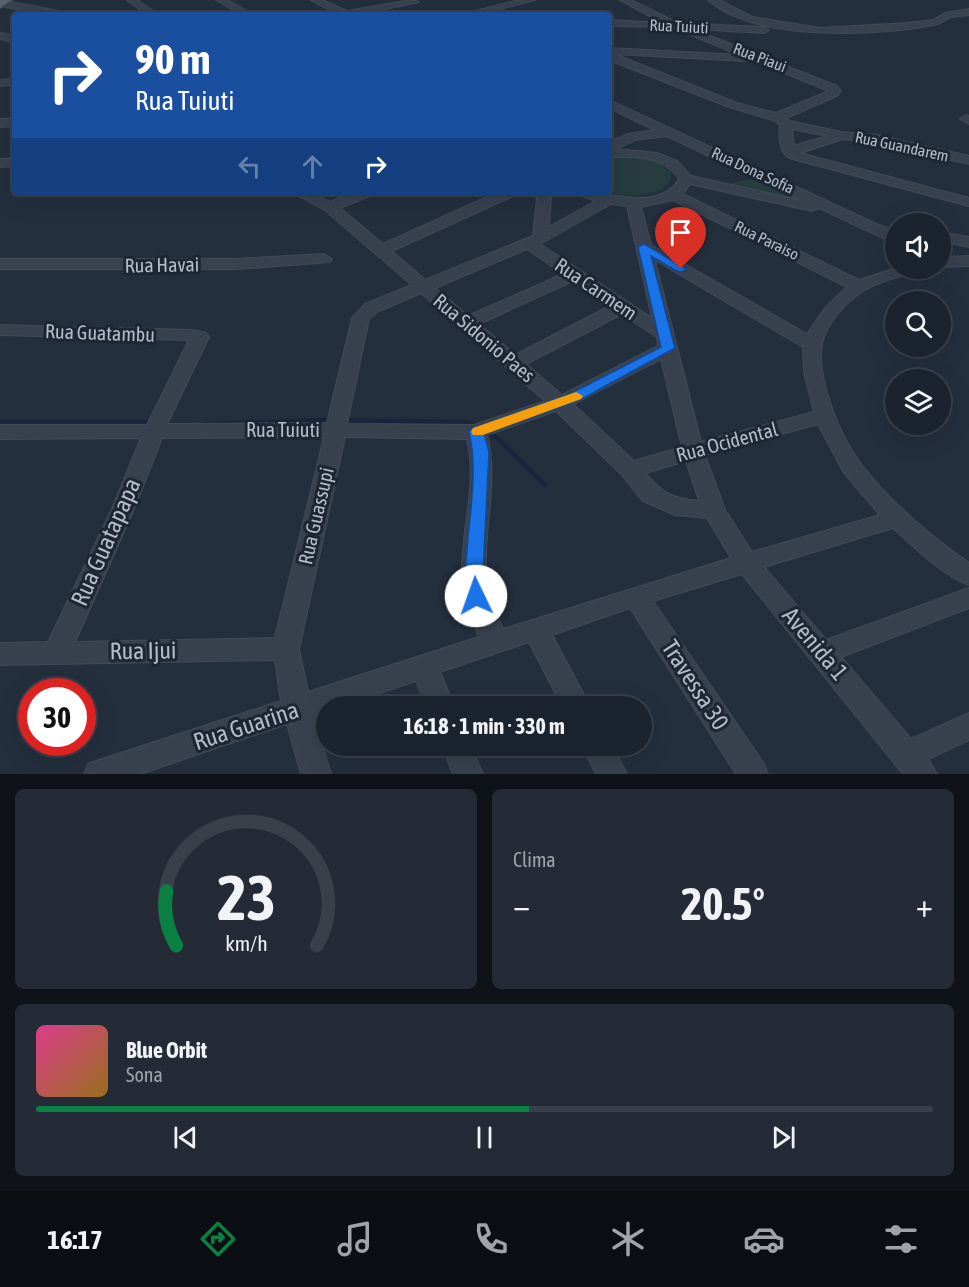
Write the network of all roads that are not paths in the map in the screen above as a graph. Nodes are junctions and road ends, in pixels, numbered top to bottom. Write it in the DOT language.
graph roads {
  1 [pos="132,0"];
  2 [pos="220,0"];
  3 [pos="315,0"];
  4 [pos="531,0"];
  5 [pos="624,0"];
  6 [pos="712,0"];
  7 [pos="415,2"];
  8 [pos="2,3"];
  9 [pos="491,4"];
  10 [pos="507,10"];
  11 [pos="48,12"];
  12 [pos="150,12"];
  13 [pos="243,12"];
  14 [pos="341,12"];
  15 [pos="363,12"];
  16 [pos="472,12"];
  17 [pos="969,12"];
  18 [pos="612,23"];
  19 [pos="677,26"];
  20 [pos="820,31"];
  21 [pos="612,51"];
  22 [pos="612,57"];
  23 [pos="763,59"];
  24 [pos="612,105"];
  25 [pos="782,120"];
  26 [pos="671,132"];
  27 [pos="842,135"];
  28 [pos="612,146"];
  29 [pos="789,152"];
  30 [pos="612,153"];
  31 [pos="812,160"];
  32 [pos="969,160"];
  33 [pos="8,162"];
  34 [pos="0,174"];
  35 [pos="765,175"];
  36 [pos="686,179"];
  37 [pos="708,184"];
  38 [pos="305,195"];
  39 [pos="360,195"];
  40 [pos="503,195"];
  41 [pos="542,195"];
  42 [pos="593,195"];
  43 [pos="674,195"];
  44 [pos="608,200"];
  45 [pos="633,202"];
  46 [pos="969,202"];
  47 [pos="330,207"];
  48 [pos="842,213"];
  49 [pos="885,223"];
  50 [pos="885,234"];
  51 [pos="951,238"];
  52 [pos="534,241"];
  53 [pos="969,242"];
  54 [pos="644,247"];
  55 [pos="382,250"];
  56 [pos="324,259"];
  57 [pos="951,261"];
  58 [pos="969,261"];
  59 [pos="1,265"];
  60 [pos="574,274"];
  61 [pos="885,277"];
  62 [pos="859,286"];
  63 [pos="424,287"];
  64 [pos="622,307"];
  65 [pos="467,323"];
  66 [pos="0,330"];
  67 [pos="200,337"];
  68 [pos="667,342"];
  69 [pos="813,345"];
  70 [pos="513,363"];
  71 [pos="560,403"];
  72 [pos="825,416"];
  73 [pos="337,419"];
  74 [pos="157,424"];
  75 [pos="483,430"];
  76 [pos="0,432"];
  77 [pos="693,451"];
  78 [pos="630,470"];
  79 [pos="714,511"];
  80 [pos="898,518"];
  81 [pos="746,562"];
  82 [pos="969,576"];
  83 [pos="636,596"];
  84 [pos="969,598"];
  85 [pos="536,630"];
  86 [pos="495,643"];
  87 [pos="286,649"];
  88 [pos="823,652"];
  89 [pos="56,653"];
  90 [pos="0,654"];
  91 [pos="424,667"];
  92 [pos="436,696"];
  93 [pos="571,696"];
  94 [pos="297,710"];
  95 [pos="969,726"];
  96 [pos="460,756"];
  97 [pos="602,756"];
  98 [pos="914,764"];
  99 [pos="99,774"];
  100 [pos="316,774"];
  101 [pos="468,774"];
  102 [pos="612,774"];
  103 [pos="753,774"];
  1 -- 12 [label="street"];
  2 -- 13 [label="street"];
  3 -- 14 [label="street"];
  4 -- 10 [label="street"];
  5 -- 19 [label="street, Rua Piaui"];
  6 -- 20 [label="street"];
  7 -- 15 [label="street"];
  8 -- 11 [label="street"];
  9 -- 10 [label="street"];
  9 -- 16 [label="street"];
  17 -- 20 [label="street"];
  18 -- 19 [label="street, Rua Tuiuti"];
  19 -- 20 [label="street, Rua Tuiuti"];
  19 -- 23 [label="street, Rua Piaui"];
  21 -- 23 [label="street"];
  22 -- 25 [label="street"];
  23 -- 25 [label="street, Rua Piaui"];
  24 -- 26 [label="street, Rua Dona Sofia"];
  25 -- 27 [label="street"];
  25 -- 29 [label="street"];
  26 -- 28 [label="street"];
  26 -- 35 [label="street, Rua Dona Sofia"];
  27 -- 29 [label="street, Rua Guandarem"];
  27 -- 32 [label="street, Rua Guandarem"];
  29 -- 31 [label="street"];
  30 -- 36 [label="street"];
  31 -- 35 [label="street"];
  31 -- 46 [label="street"];
  33 -- 34 [label="street"];
  35 -- 37 [label="street"];
  35 -- 48 [label="street, Rua Dona Sofia"];
  36 -- 37 [label="street"];
  36 -- 43 [label="street"];
  37 -- 48 [label="street"];
  38 -- 47 [label="street, Rua Sidonio Paes"];
  39 -- 47 [label="street"];
  40 -- 55 [label="street"];
  41 -- 52 [label="street"];
  42 -- 44 [label="street"];
  43 -- 45 [label="street"];
  43 -- 62 [label="street, Rua Paraiso"];
  44 -- 45 [label="street"];
  44 -- 52 [label="street, Rua Sidonio Paes"];
  45 -- 54 [label="street, Avenida 1"];
  47 -- 55 [label="street, Rua Sidonio Paes"];
  48 -- 49 [label="street"];
  48 -- 50 [label="street, Rua Dona Sofia"];
  51 -- 53 [label="street"];
  52 -- 60 [label="street, Rua Carmem"];
  52 -- 63 [label="street, Rua Sidonio Paes"];
  54 -- 68 [label="street, Avenida 1"];
  54 -- 69 [label="street"];
  55 -- 63 [label="street, Rua Sidonio Paes"];
  56 -- 59 [label="street, Rua Havai"];
  57 -- 58 [label="street"];
  60 -- 64 [label="street, Rua Carmem"];
  60 -- 65 [label="street"];
  61 -- 62 [label="street"];
  62 -- 69 [label="street"];
  63 -- 65 [label="street, Rua Sidonio Paes"];
  63 -- 73 [label="street, Rua Guassupi"];
  64 -- 68 [label="street, Rua Carmem"];
  64 -- 70 [label="street"];
  65 -- 70 [label="street, Rua Sidonio Paes"];
  66 -- 67 [label="street, Rua Guatambu"];
  67 -- 74 [label="street, Rua Guatapapa"];
  68 -- 71 [label="street, Rua Tuiuti"];
  68 -- 77 [label="street, Avenida 1"];
  69 -- 72 [label="street"];
  70 -- 71 [label="street, Rua Sidonio Paes"];
  71 -- 75 [label="street, Rua Tuiuti"];
  71 -- 78 [label="street, Rua Sidonio Paes"];
  72 -- 77 [label="street, Rua Ocidental"];
  72 -- 80 [label="street"];
  73 -- 74 [label="street, Rua Tuiuti"];
  73 -- 75 [label="street, Rua Tuiuti"];
  73 -- 87 [label="street, Rua Guassupi"];
  74 -- 76 [label="street, Rua Tuiuti"];
  74 -- 89 [label="street, Rua Guatapapa"];
  75 -- 86 [label="street"];
  77 -- 78 [label="street, Rua Ocidental"];
  77 -- 79 [label="street, Avenida 1"];
  78 -- 79 [label="street, Rua Sidonio Paes"];
  79 -- 81 [label="street, Avenida 1"];
  80 -- 81 [label="street"];
  80 -- 82 [label="street"];
  81 -- 83 [label="street"];
  81 -- 88 [label="street, Avenida 1"];
  83 -- 85 [label="street"];
  83 -- 103 [label="street, Travessa 30"];
  84 -- 88 [label="street"];
  85 -- 86 [label="street"];
  85 -- 93 [label="street"];
  86 -- 91 [label="street, Rua Guarina"];
  87 -- 89 [label="street, Rua Ijui"];
  87 -- 94 [label="street"];
  88 -- 98 [label="street, Avenida 1"];
  89 -- 90 [label="street, Rua Ijui"];
  91 -- 92 [label="street"];
  91 -- 94 [label="street, Rua Guarina"];
  94 -- 99 [label="street, Rua Guarina"];
  94 -- 100 [label="street"];
  95 -- 98 [label="street"];
  96 -- 101 [label="street"];
  97 -- 102 [label="street"];
}
